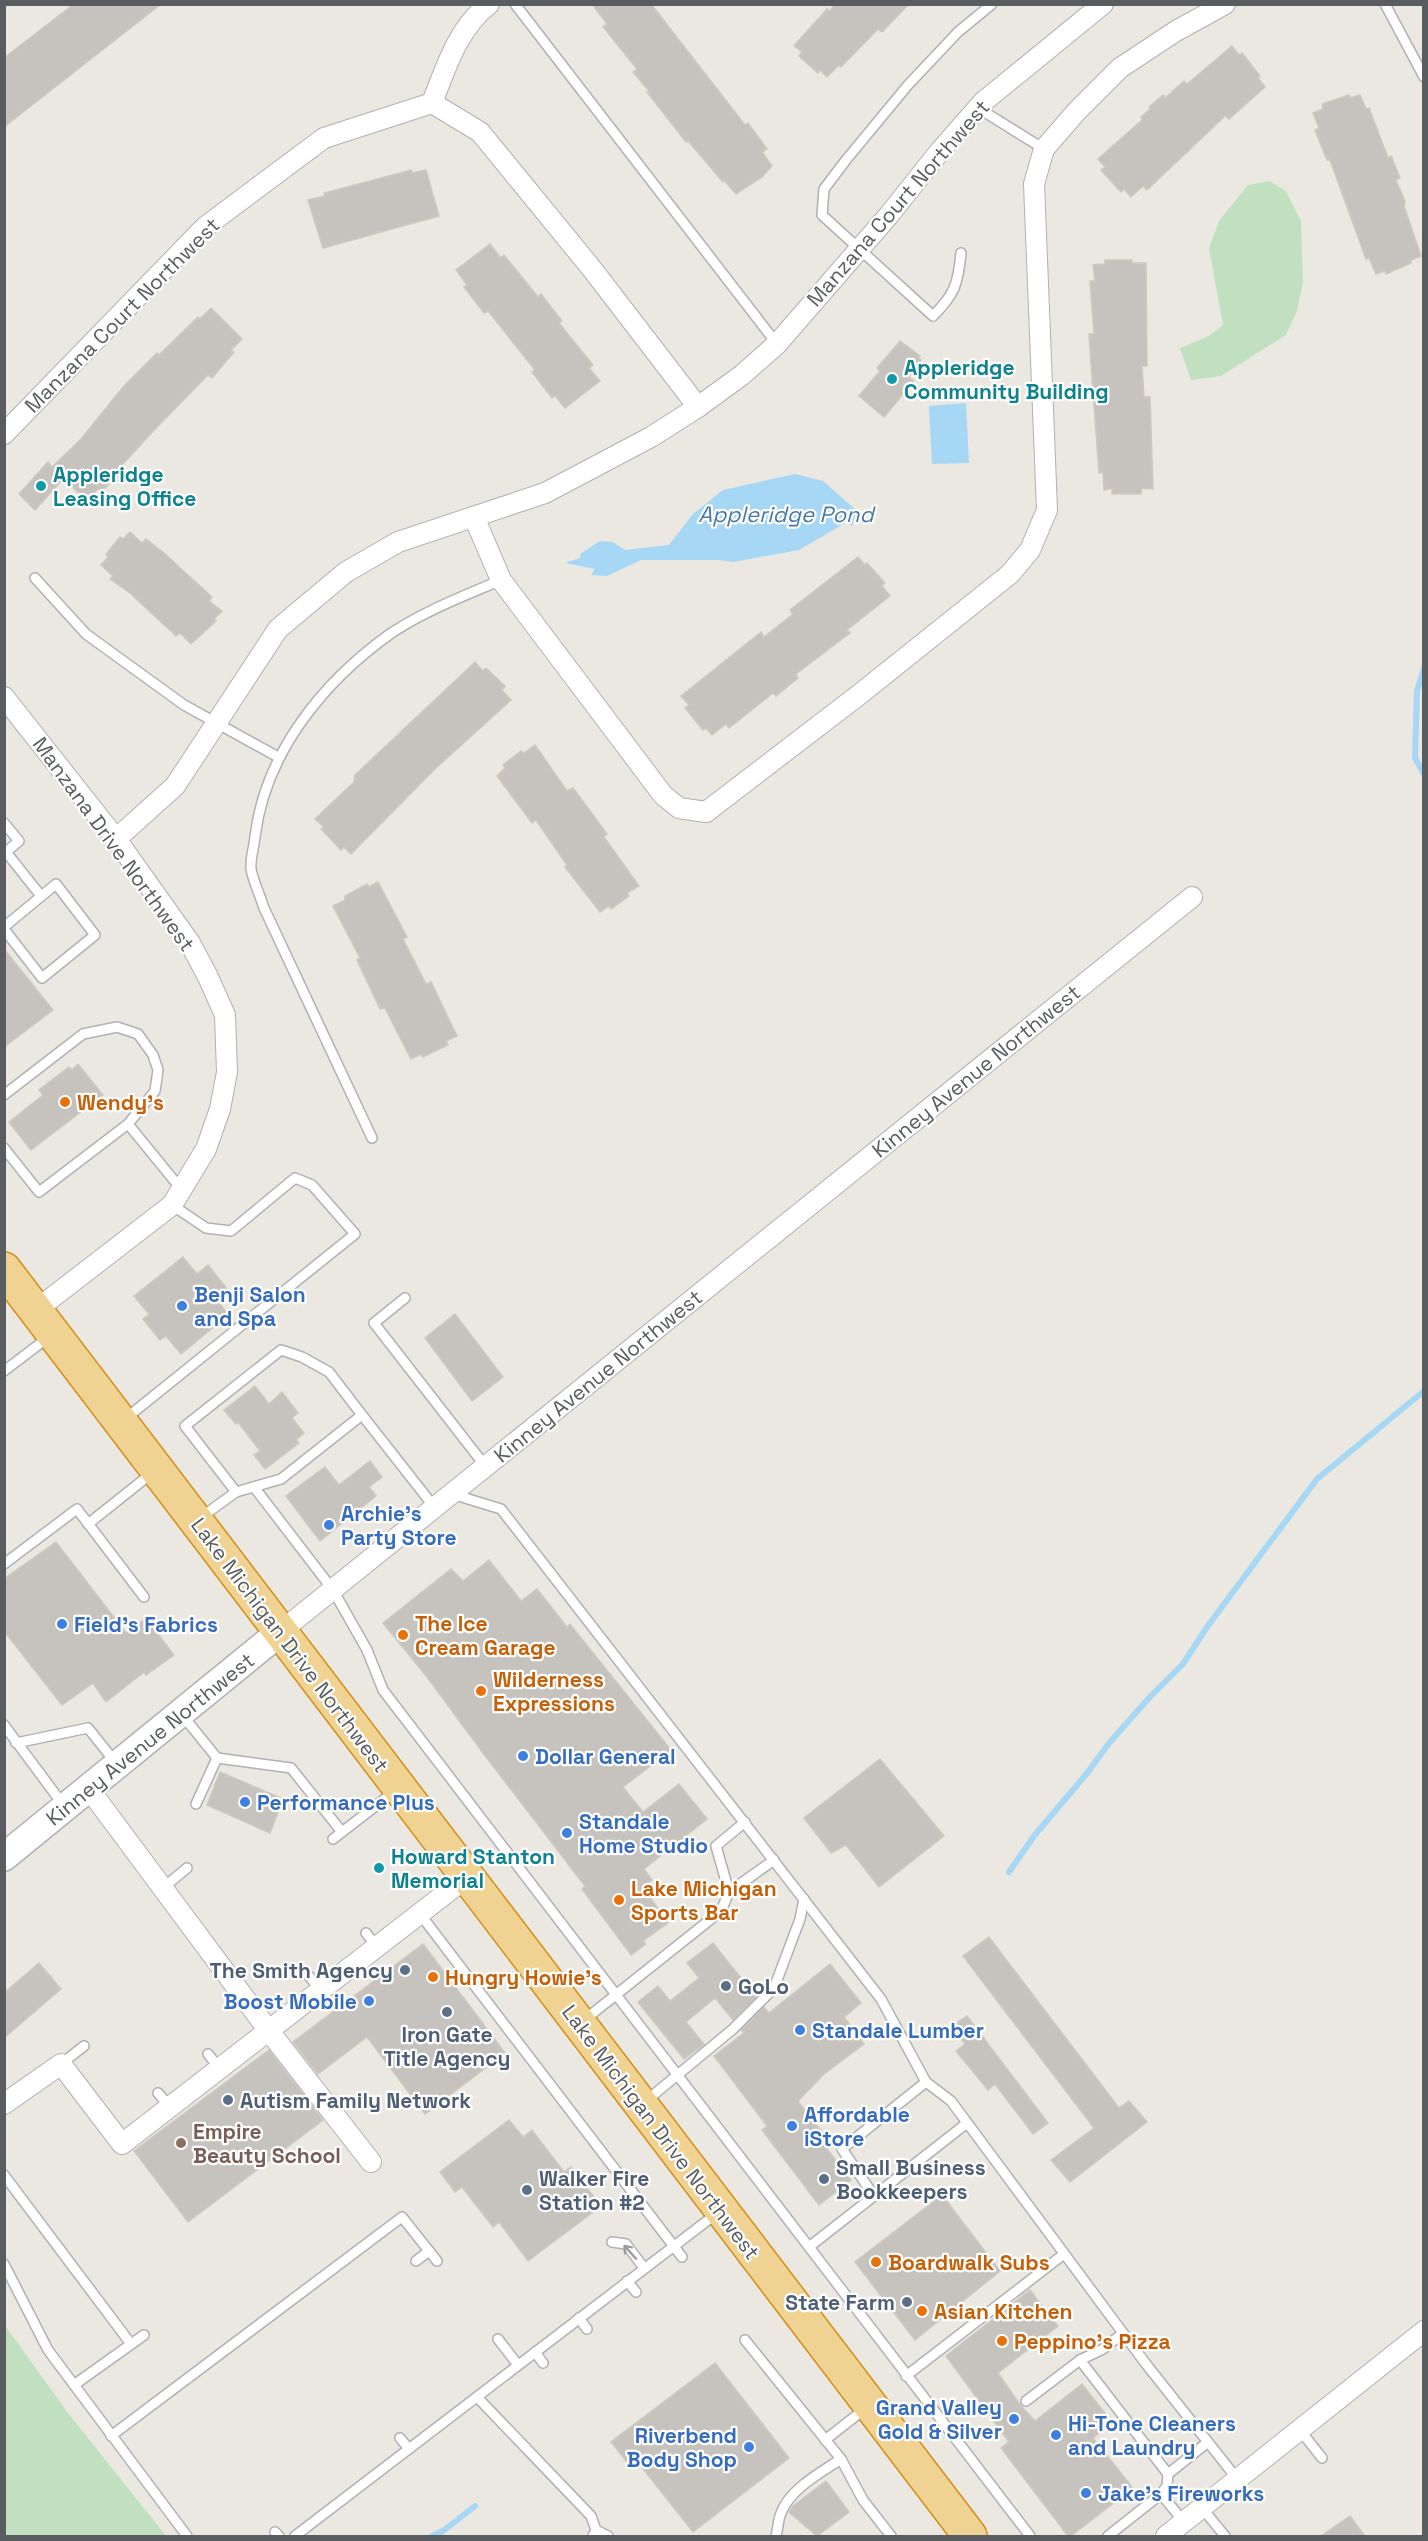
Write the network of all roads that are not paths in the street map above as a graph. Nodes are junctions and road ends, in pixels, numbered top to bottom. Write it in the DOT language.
graph roads {
  1 [pos="489,4"];
  2 [pos="515,4"];
  3 [pos="992,4"];
  4 [pos="1103,4"];
  5 [pos="1225,4"];
  6 [pos="1385,4"];
  7 [pos="1424,77"];
  8 [pos="432,103"];
  9 [pos="978,108"];
  10 [pos="1044,149"];
  11 [pos="859,250"];
  12 [pos="961,253"];
  13 [pos="777,344"];
  14 [pos="698,407"];
  15 [pos="4,434"];
  16 [pos="474,517"];
  17 [pos="35,578"];
  18 [pos="501,580"];
  19 [pos="7,706"];
  20 [pos="216,723"];
  21 [pos="278,757"];
  22 [pos="4,823"];
  23 [pos="116,839"];
  24 [pos="5,853"];
  25 [pos="41,896"];
  26 [pos="1192,897"];
  27 [pos="4,928"];
  28 [pos="4,1095"];
  29 [pos="128,1124"];
  30 [pos="372,1138"];
  31 [pos="4,1148"];
  32 [pos="177,1197"];
  33 [pos="4,1269"];
  34 [pos="405,1298"];
  35 [pos="45,1322"];
  36 [pos="4,1371"];
  37 [pos="362,1415"];
  38 [pos="121,1422"];
  39 [pos="486,1467"];
  40 [pos="157,1470"];
  41 [pos="254,1487"];
  42 [pos="236,1492"];
  43 [pos="452,1494"];
  44 [pos="435,1508"];
  45 [pos="196,1521"];
  46 [pos="88,1524"];
  47 [pos="4,1564"];
  48 [pos="333,1590"];
  49 [pos="144,1597"];
  50 [pos="280,1632"];
  51 [pos="181,1713"];
  52 [pos="4,1725"];
  53 [pos="16,1743"];
  54 [pos="217,1758"];
  55 [pos="117,1765"];
  56 [pos="399,1788"];
  57 [pos="89,1789"];
  58 [pos="196,1804"];
  59 [pos="66,1808"];
  60 [pos="744,1822"];
  61 [pos="342,1832"];
  62 [pos="333,1839"];
  63 [pos="4,1857"];
  64 [pos="774,1860"];
  65 [pos="188,1868"];
  66 [pos="467,1877"];
  67 [pos="163,1888"];
  68 [pos="729,1892"];
  69 [pos="804,1899"];
  70 [pos="420,1914"];
  71 [pos="617,1996"];
  72 [pos="578,2024"];
  73 [pos="269,2031"];
  74 [pos="84,2046"];
  75 [pos="61,2064"];
  76 [pos="678,2076"];
  77 [pos="926,2082"];
  78 [pos="4,2104"];
  79 [pos="640,2105"];
  80 [pos="967,2123"];
  81 [pos="368,2166"];
  82 [pos="4,2175"];
  83 [pos="874,2196"];
  84 [pos="720,2211"];
  85 [pos="612,2242"];
  86 [pos="674,2245"];
  87 [pos="809,2247"];
  88 [pos="429,2251"];
  89 [pos="1064,2254"];
  90 [pos="682,2257"];
  91 [pos="437,2260"];
  92 [pos="416,2261"];
  93 [pos="4,2264"];
  94 [pos="644,2268"];
  95 [pos="627,2281"];
  96 [pos="636,2292"];
  97 [pos="579,2318"];
  98 [pos="587,2330"];
  99 [pos="1123,2333"];
  100 [pos="1422,2334"];
  101 [pos="144,2335"];
  102 [pos="498,2339"];
  103 [pos="745,2340"];
  104 [pos="131,2344"];
  105 [pos="535,2352"];
  106 [pos="1080,2360"];
  107 [pos="543,2363"];
  108 [pos="518,2365"];
  109 [pos="906,2376"];
  110 [pos="74,2385"];
  111 [pos="477,2397"];
  112 [pos="1026,2402"];
  113 [pos="869,2405"];
  114 [pos="1300,2430"];
  115 [pos="111,2436"];
  116 [pos="400,2438"];
  117 [pos="825,2440"];
  118 [pos="1208,2442"];
  119 [pos="409,2449"];
  120 [pos="1322,2458"];
  121 [pos="841,2459"];
  122 [pos="1168,2474"];
  123 [pos="1238,2480"];
  124 [pos="1161,2494"];
  125 [pos="1202,2508"];
  126 [pos="1184,2522"];
  127 [pos="594,2533"];
  128 [pos="963,2534"];
  129 [pos="187,2536"];
  130 [pos="295,2536"];
  131 [pos="608,2536"];
  132 [pos="776,2536"];
  133 [pos="891,2536"];
  134 [pos="1030,2536"];
  135 [pos="1108,2536"];
  136 [pos="1166,2536"];
  137 [pos="1225,2536"];
  1 -- 8 [label="street"];
  2 -- 13 [label="lane"];
  3 -- 11 [label="lane"];
  4 -- 9 [label="street, Manzana Court Northwest"];
  5 -- 10 [label="street"];
  6 -- 7 [label="lane"];
  8 -- 14 [label="street"];
  8 -- 15 [label="street, Manzana Court Northwest"];
  9 -- 10 [label="lane"];
  9 -- 11 [label="street, Manzana Court Northwest"];
  10 -- 18 [label="street"];
  11 -- 12 [label="lane"];
  11 -- 13 [label="street, Manzana Court Northwest"];
  13 -- 14 [label="street, Manzana Court Northwest"];
  14 -- 16 [label="street, Manzana Court Northwest"];
  16 -- 18 [label="street"];
  16 -- 20 [label="street, Manzana Court Northwest"];
  17 -- 20 [label="lane"];
  18 -- 21 [label="lane"];
  19 -- 23 [label="street, Manzana Drive Northwest"];
  20 -- 21 [label="lane"];
  20 -- 23 [label="street, Manzana Court Northwest"];
  21 -- 30 [label="lane"];
  22 -- 24 [label="lane"];
  23 -- 32 [label="street, Manzana Drive Northwest"];
  24 -- 25 [label="lane"];
  25 -- 27 [label="lane"];
  25 -- 27 [label="lane"];
  26 -- 39 [label="street, Kinney Avenue Northwest"];
  28 -- 29 [label="lane"];
  29 -- 31 [label="lane"];
  29 -- 32 [label="lane"];
  32 -- 35 [label="street, Manzana Drive Northwest"];
  32 -- 38 [label="lane"];
  33 -- 35 [label="highway, Lake Michigan Drive Northwest"];
  34 -- 39 [label="lane"];
  35 -- 36 [label="lane"];
  35 -- 38 [label="highway, Lake Michigan Drive Northwest"];
  37 -- 41 [label="lane"];
  37 -- 42 [label="lane"];
  37 -- 44 [label="lane"];
  38 -- 40 [label="highway, Lake Michigan Drive Northwest"];
  39 -- 43 [label="street, Kinney Avenue Northwest"];
  40 -- 45 [label="highway, Lake Michigan Drive Northwest"];
  40 -- 46 [label="lane"];
  41 -- 42 [label="lane"];
  41 -- 48 [label="lane"];
  42 -- 45 [label="lane"];
  43 -- 44 [label="street, Kinney Avenue Northwest"];
  43 -- 60 [label="lane"];
  44 -- 48 [label="street, Kinney Avenue Northwest"];
  45 -- 50 [label="highway, Lake Michigan Drive Northwest"];
  46 -- 47 [label="lane"];
  46 -- 49 [label="lane"];
  48 -- 50 [label="street, Kinney Avenue Northwest"];
  48 -- 71 [label="lane"];
  50 -- 51 [label="street, Kinney Avenue Northwest"];
  50 -- 56 [label="highway, Lake Michigan Drive Northwest"];
  51 -- 54 [label="lane"];
  51 -- 55 [label="street, Kinney Avenue Northwest"];
  52 -- 53 [label="lane"];
  53 -- 55 [label="lane"];
  53 -- 59 [label="lane"];
  54 -- 58 [label="lane"];
  54 -- 61 [label="lane"];
  55 -- 57 [label="street, Kinney Avenue Northwest"];
  56 -- 61 [label="lane"];
  56 -- 66 [label="highway, Lake Michigan Drive Northwest"];
  57 -- 59 [label="street, Kinney Avenue Northwest"];
  57 -- 67 [label="street"];
  59 -- 63 [label="street, Kinney Avenue Northwest"];
  60 -- 64 [label="lane"];
  60 -- 68 [label="lane"];
  61 -- 62 [label="lane"];
  64 -- 68 [label="lane"];
  64 -- 69 [label="lane"];
  65 -- 67 [label="lane"];
  66 -- 70 [label="street"];
  66 -- 72 [label="highway, Lake Michigan Drive Northwest"];
  67 -- 73 [label="street"];
  68 -- 71 [label="lane"];
  69 -- 76 [label="lane"];
  69 -- 77 [label="lane"];
  70 -- 73 [label="street"];
  70 -- 86 [label="lane"];
  71 -- 72 [label="lane"];
  71 -- 76 [label="lane"];
  72 -- 79 [label="highway, Lake Michigan Drive Northwest"];
  73 -- 75 [label="street"];
  73 -- 81 [label="street"];
  74 -- 75 [label="lane"];
  75 -- 78 [label="street"];
  76 -- 79 [label="lane"];
  76 -- 87 [label="lane"];
  77 -- 80 [label="lane"];
  77 -- 83 [label="lane"];
  79 -- 84 [label="highway, Lake Michigan Drive Northwest"];
  80 -- 83 [label="lane"];
  80 -- 89 [label="lane"];
  82 -- 104 [label="lane"];
  83 -- 87 [label="lane"];
  84 -- 86 [label="lane"];
  84 -- 113 [label="highway, Lake Michigan Drive Northwest"];
  94 -- 85 [label="lane, one-way"];
  86 -- 90 [label="lane"];
  86 -- 94 [label="lane"];
  87 -- 109 [label="lane"];
  88 -- 91 [label="lane"];
  88 -- 92 [label="lane"];
  88 -- 115 [label="lane"];
  89 -- 99 [label="lane"];
  89 -- 109 [label="lane"];
  93 -- 110 [label="lane"];
  94 -- 95 [label="lane"];
  95 -- 96 [label="lane"];
  95 -- 97 [label="lane"];
  97 -- 98 [label="lane"];
  97 -- 105 [label="lane"];
  99 -- 106 [label="lane"];
  99 -- 118 [label="lane"];
  100 -- 114 [label="street"];
  101 -- 104 [label="lane"];
  102 -- 108 [label="lane"];
  103 -- 117 [label="lane"];
  104 -- 110 [label="lane"];
  105 -- 107 [label="lane"];
  105 -- 108 [label="lane"];
  106 -- 112 [label="lane"];
  106 -- 122 [label="lane"];
  108 -- 111 [label="lane"];
  109 -- 134 [label="lane"];
  110 -- 115 [label="lane"];
  111 -- 119 [label="lane"];
  111 -- 127 [label="lane"];
  113 -- 117 [label="lane"];
  113 -- 128 [label="highway, Lake Michigan Drive Northwest"];
  114 -- 120 [label="lane"];
  114 -- 123 [label="street"];
  115 -- 129 [label="lane"];
  116 -- 119 [label="lane"];
  117 -- 121 [label="lane"];
  118 -- 122 [label="lane"];
  118 -- 123 [label="lane"];
  119 -- 130 [label="lane"];
  121 -- 132 [label="lane"];
  121 -- 133 [label="lane"];
  122 -- 124 [label="lane"];
  123 -- 125 [label="street"];
  124 -- 126 [label="lane"];
  124 -- 135 [label="lane"];
  125 -- 126 [label="street"];
  125 -- 137 [label="lane"];
  126 -- 136 [label="street"];
  127 -- 131 [label="lane"];
}
